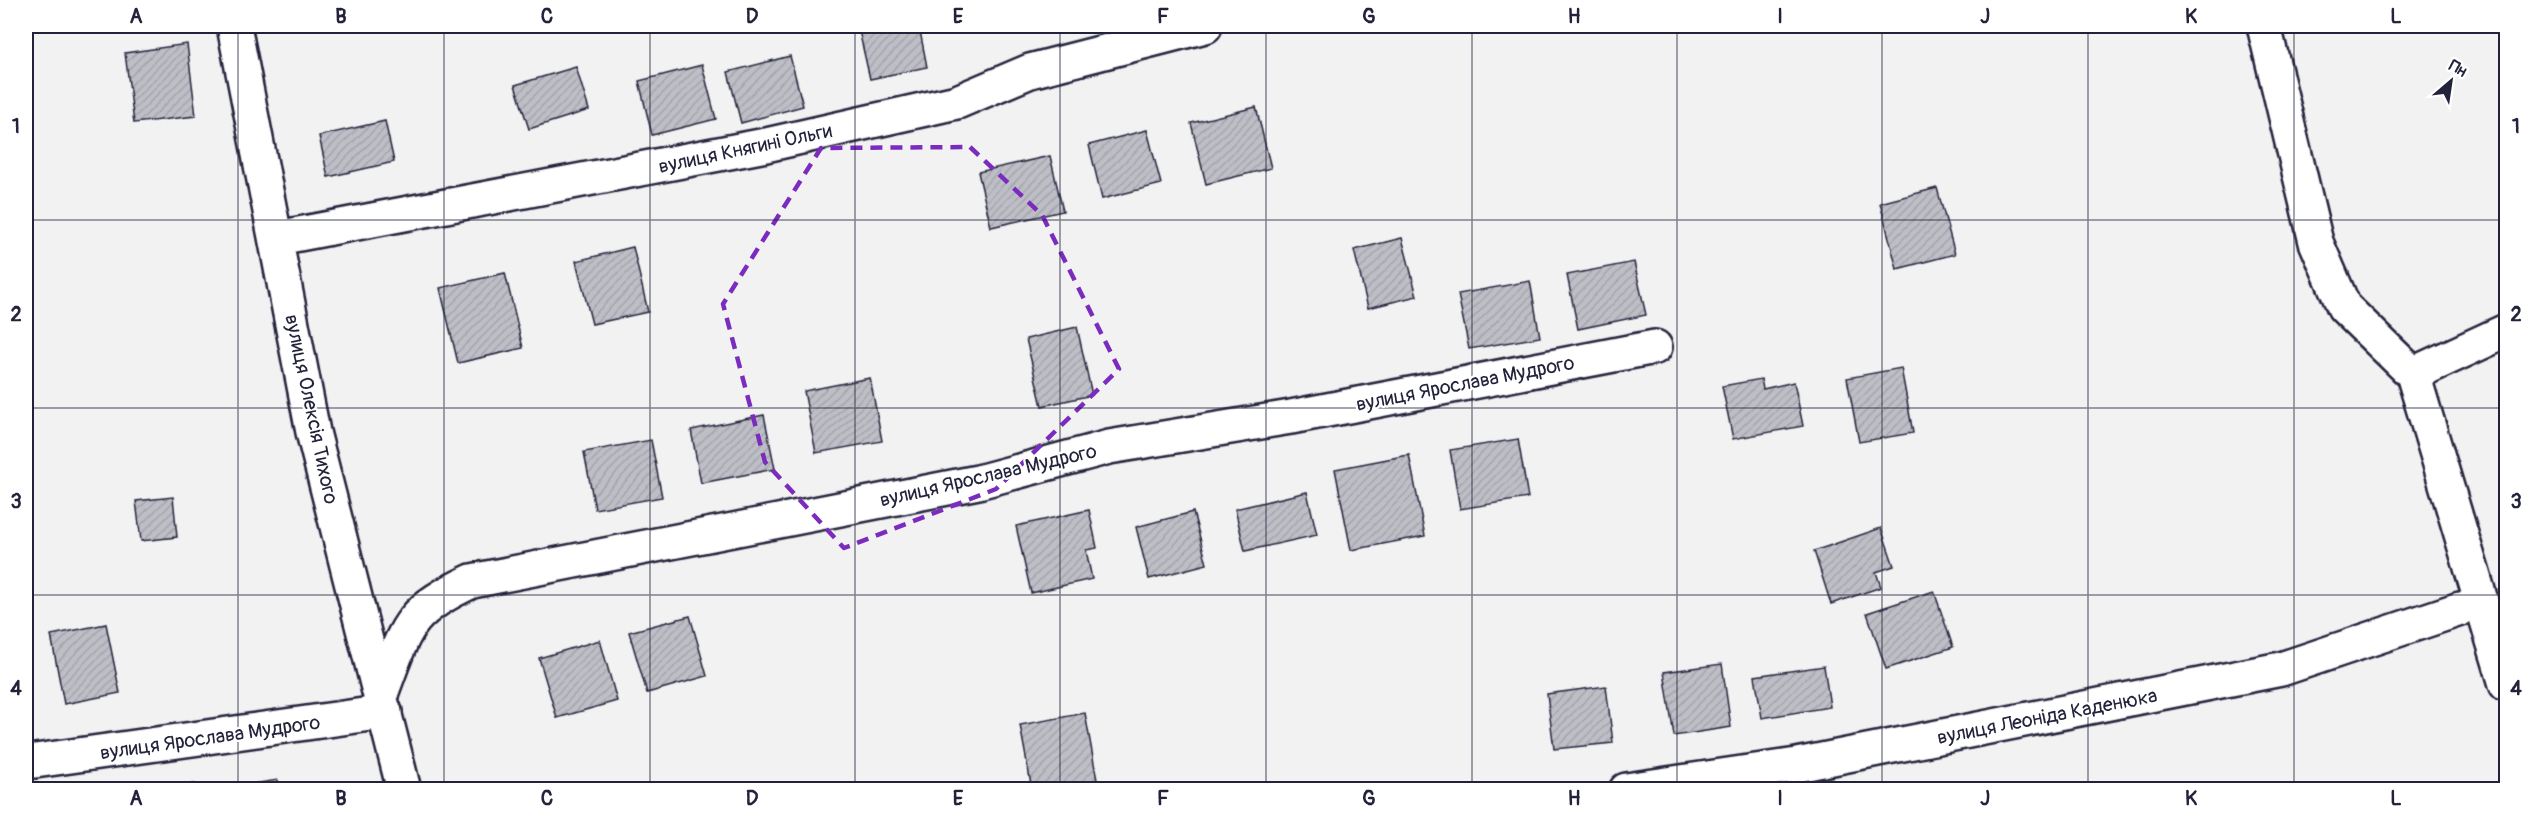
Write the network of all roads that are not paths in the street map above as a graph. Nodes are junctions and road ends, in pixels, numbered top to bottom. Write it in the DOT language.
graph roads {
  1 [pos="234,26"];
  2 [pos="1205,26"];
  3 [pos="2264,26"];
  4 [pos="278,238"];
  5 [pos="2506,331"];
  6 [pos="1654,347"];
  7 [pos="2413,374"];
  8 [pos="2460,609"];
  9 [pos="2506,684"];
  10 [pos="383,703"];
  11 [pos="35,761"];
  12 [pos="404,789"];
  13 [pos="1626,789"];
  1 -- 4 [label="street, вулиця Олексія Тихого"];
  2 -- 4 [label="street, вулиця Княгині Ольги"];
  3 -- 7 [label="street"];
  4 -- 10 [label="street, вулиця Олексія Тихого"];
  5 -- 7 [label="street"];
  6 -- 10 [label="street, вулиця Ярослава Мудрого"];
  7 -- 9 [label="street"];
  8 -- 13 [label="street, вулиця Леоніда Каденюка"];
  10 -- 11 [label="street, вулиця Ярослава Мудрого"];
  10 -- 12 [label="street, вулиця Олексія Тихого"];
}
